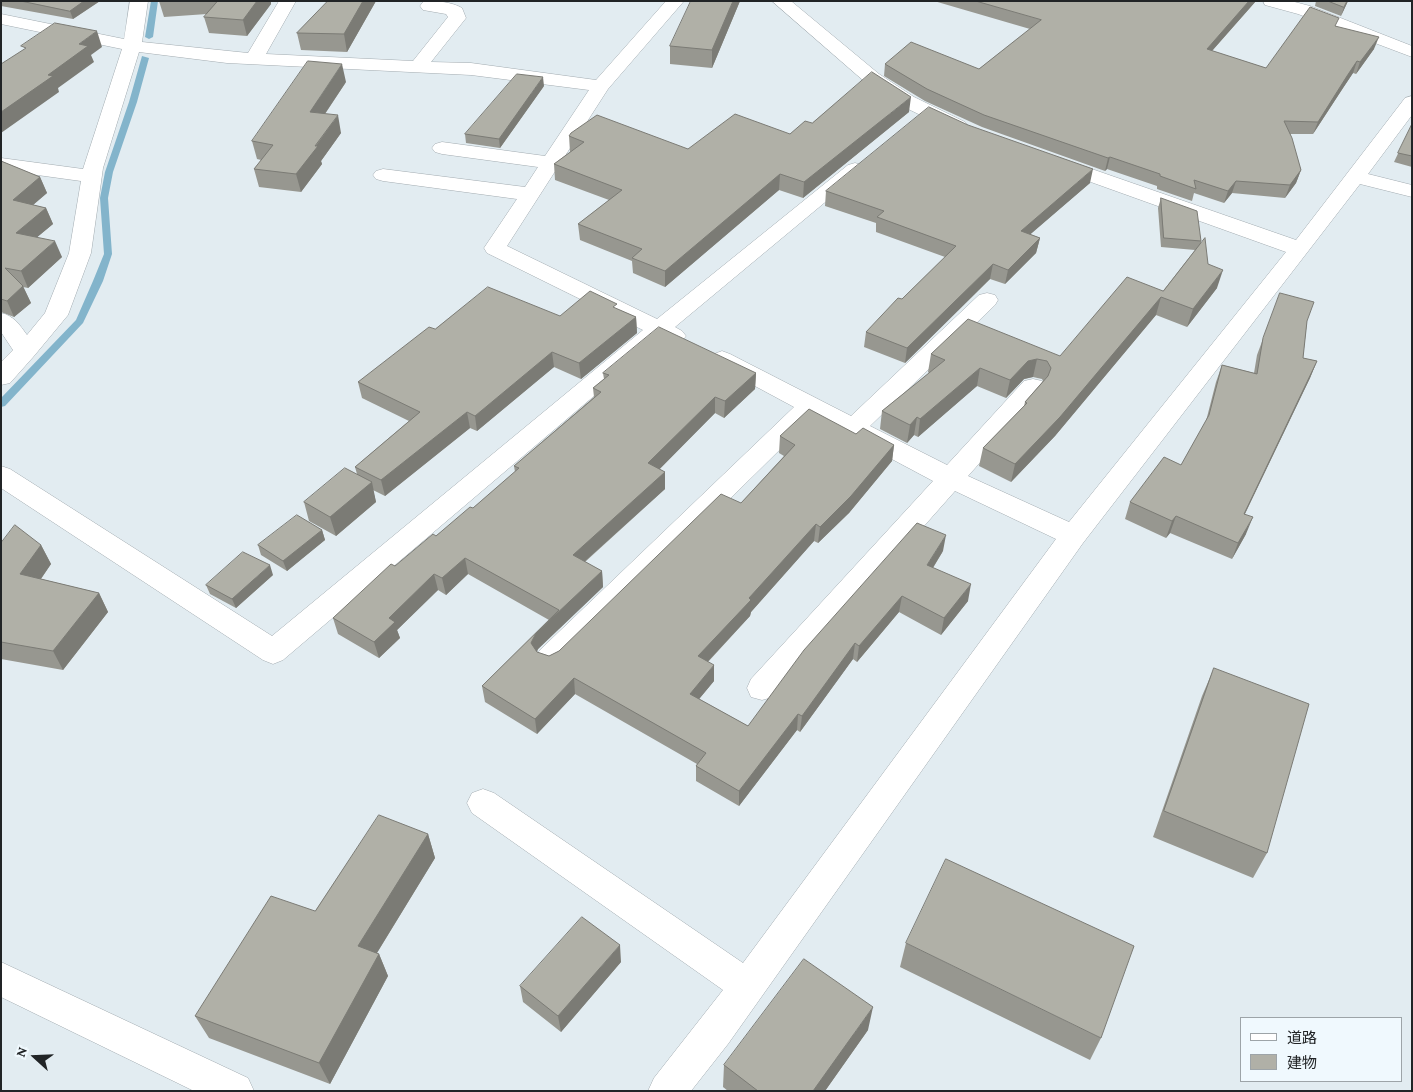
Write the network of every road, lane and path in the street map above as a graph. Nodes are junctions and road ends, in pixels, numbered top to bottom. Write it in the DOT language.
graph roads {
  1 [pos="139,1"];
  2 [pos="288,1"];
  3 [pos="676,1"];
  4 [pos="780,1"];
  5 [pos="1271,1"];
  6 [pos="429,6"];
  7 [pos="1,19"];
  8 [pos="132,46"];
  9 [pos="1412,52"];
  10 [pos="254,59"];
  11 [pos="418,66"];
  12 [pos="601,86"];
  13 [pos="1412,102"];
  14 [pos="974,133"];
  15 [pos="442,148"];
  16 [pos="872,154"];
  17 [pos="1041,157"];
  18 [pos="551,163"];
  19 [pos="1,164"];
  20 [pos="383,175"];
  21 [pos="92,176"];
  22 [pos="1355,177"];
  23 [pos="1412,191"];
  24 [pos="530,194"];
  25 [pos="1300,249"];
  26 [pos="987,300"];
  27 [pos="1,320"];
  28 [pos="659,329"];
  29 [pos="26,351"];
  30 [pos="1,377"];
  31 [pos="1033,386"];
  32 [pos="810,406"];
  33 [pos="853,428"];
  34 [pos="1,475"];
  35 [pos="950,478"];
  36 [pos="1073,536"];
  37 [pos="550,658"];
  38 [pos="762,688"];
  39 [pos="483,803"];
  40 [pos="1,979"];
  41 [pos="746,985"];
  42 [pos="235,1091"];
  43 [pos="667,1091"];
  1 -- 8 [label="street"];
  2 -- 10 [label="street"];
  3 -- 12 [label="street"];
  4 -- 14 [label="street"];
  5 -- 9 [label="street"];
  6 -- 11 [label="street"];
  7 -- 8 [label="street"];
  8 -- 10 [label="street"];
  8 -- 21 [label="street"];
  10 -- 11 [label="street"];
  11 -- 12 [label="street"];
  12 -- 18 [label="street"];
  13 -- 22 [label="street"];
  15 -- 18 [label="street"];
  16 -- 28 [label="street"];
  17 -- 25 [label="street"];
  18 -- 24 [label="street"];
  19 -- 21 [label="street"];
  20 -- 24 [label="street"];
  21 -- 29 [label="street"];
  22 -- 23 [label="street"];
  22 -- 25 [label="street"];
  24 -- 28 [label="street"];
  25 -- 36 [label="street"];
  26 -- 33 [label="street"];
  27 -- 29 [label="street"];
  28 -- 32 [label="street"];
  28 -- 34 [label="street"];
  29 -- 30 [label="street"];
  31 -- 35 [label="street"];
  32 -- 33 [label="street"];
  32 -- 37 [label="street"];
  33 -- 35 [label="street"];
  35 -- 36 [label="street"];
  35 -- 38 [label="street"];
  36 -- 41 [label="street"];
  39 -- 41 [label="street"];
  40 -- 42 [label="street"];
  41 -- 43 [label="street"];
}
